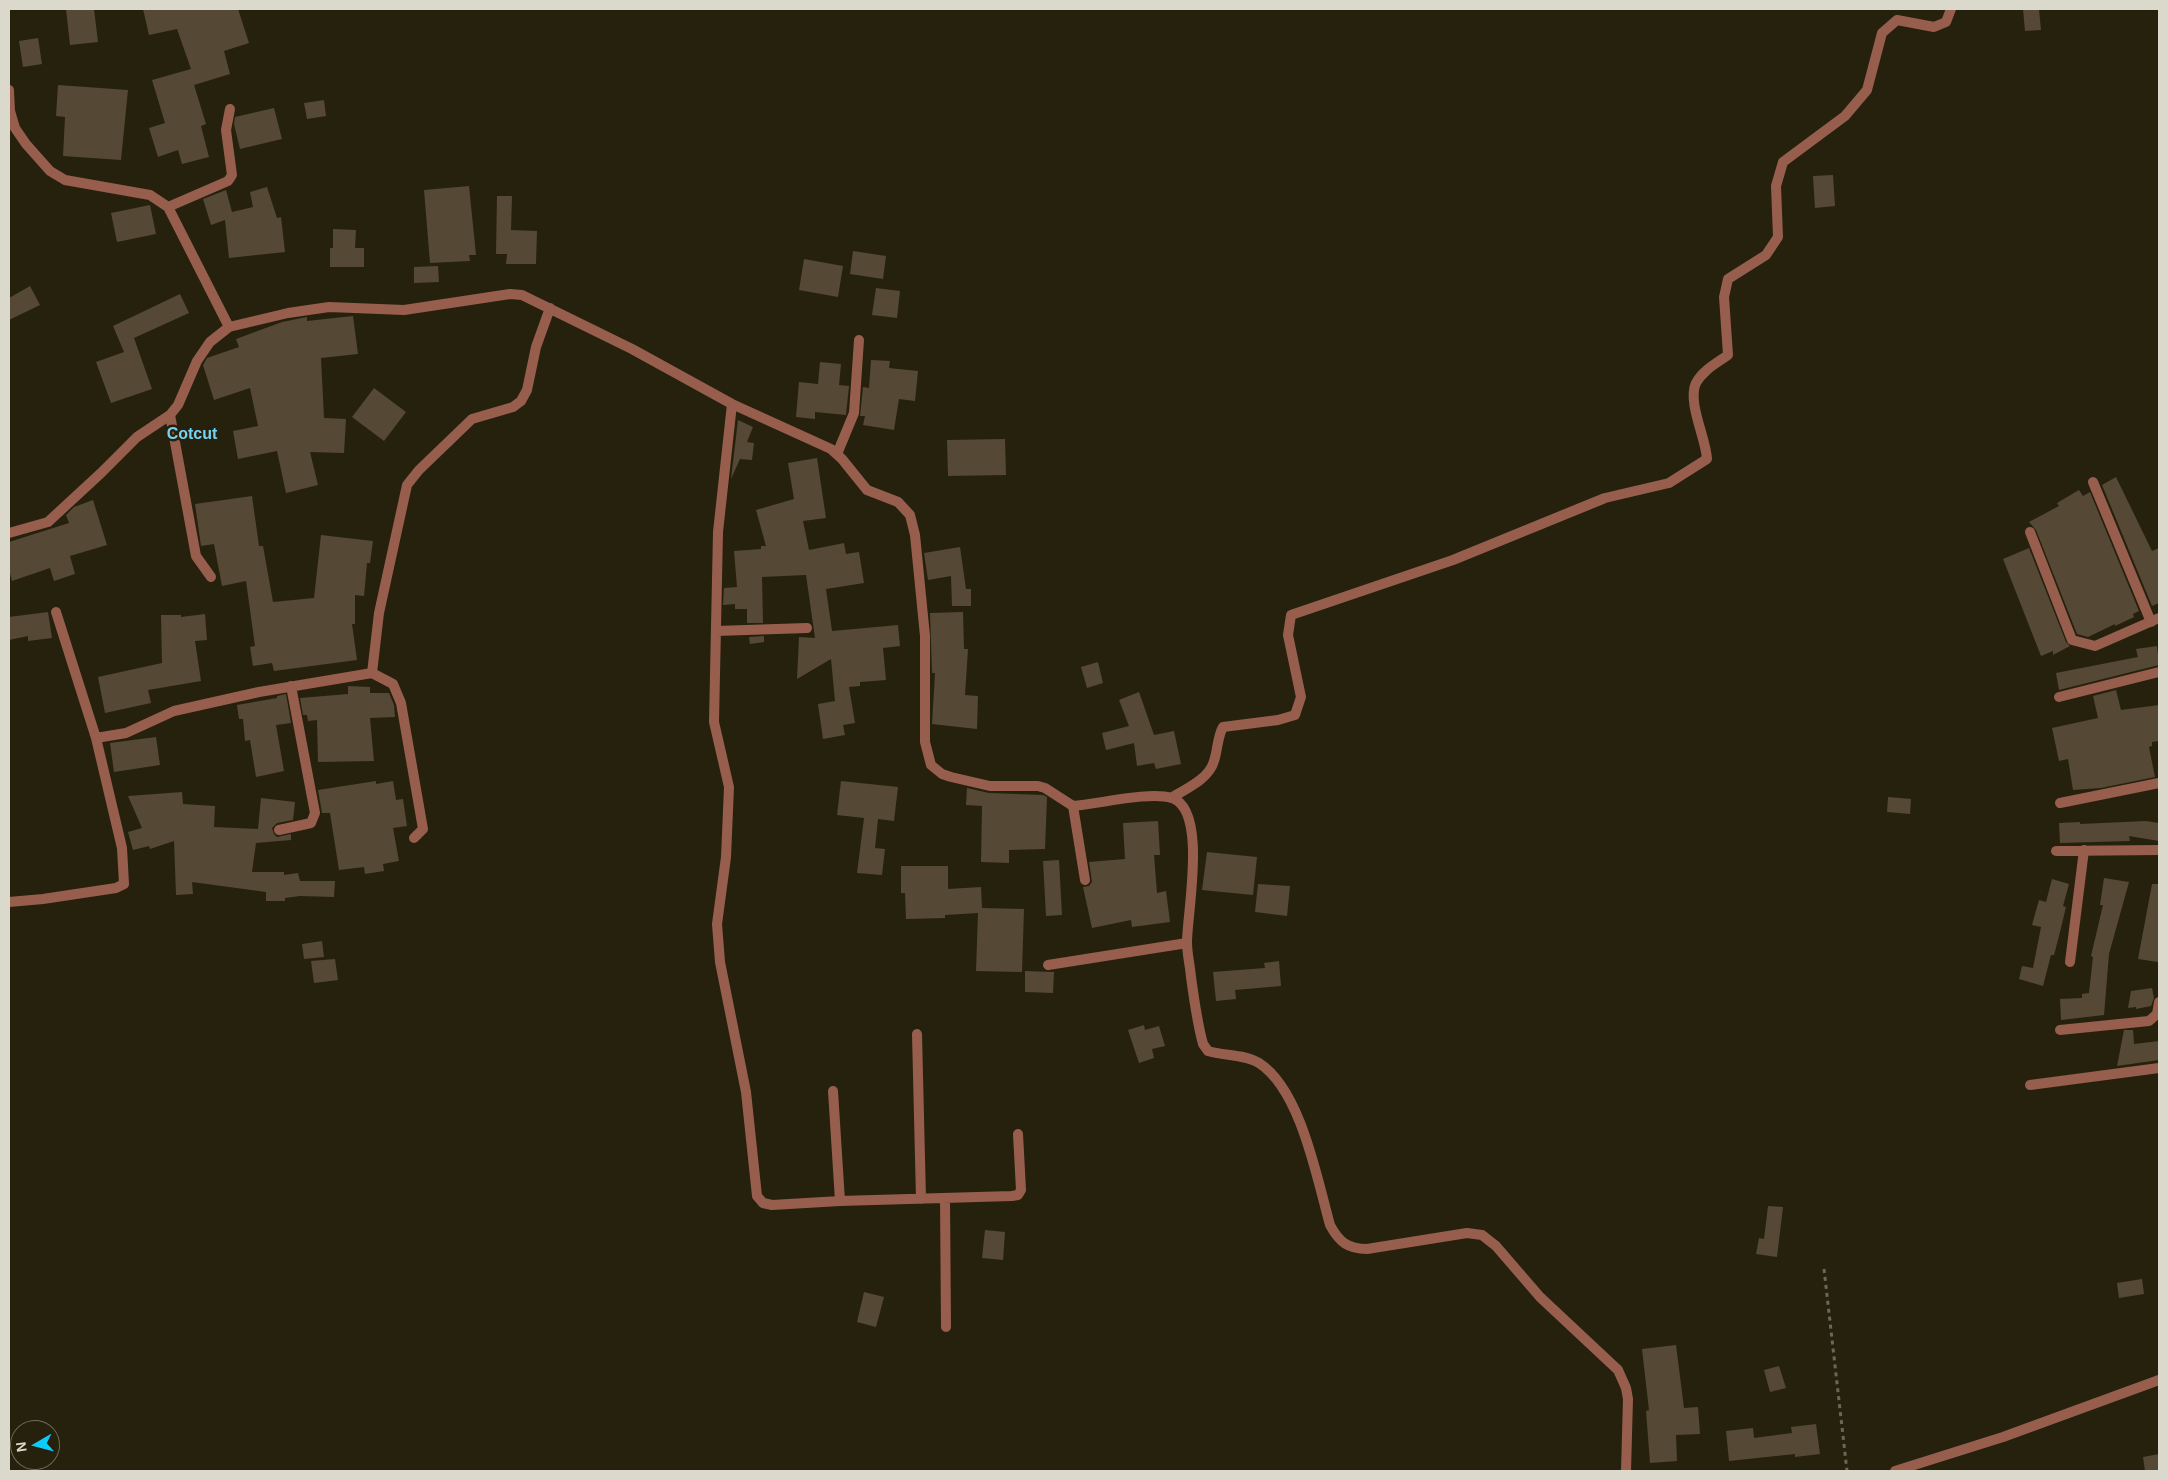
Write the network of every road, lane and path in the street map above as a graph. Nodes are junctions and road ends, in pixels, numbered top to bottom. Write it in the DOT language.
graph roads {
  1 [pos="1950,9"];
  2 [pos="9,90"];
  3 [pos="230,109"];
  4 [pos="168,207"];
  5 [pos="550,308"];
  6 [pos="229,327"];
  7 [pos="859,340"];
  8 [pos="732,404"];
  9 [pos="170,414"];
  10 [pos="837,454"];
  11 [pos="2093,482"];
  12 [pos="2030,532"];
  13 [pos="9,533"];
  14 [pos="211,577"];
  15 [pos="56,612"];
  16 [pos="2155,620"];
  17 [pos="807,628"];
  18 [pos="716,631"];
  19 [pos="372,672"];
  20 [pos="2159,672"];
  21 [pos="292,686"];
  22 [pos="2059,697"];
  23 [pos="96,738"];
  24 [pos="2159,783"];
  25 [pos="1172,798"];
  26 [pos="2060,803"];
  27 [pos="1073,806"];
  28 [pos="279,830"];
  29 [pos="414,838"];
  30 [pos="2084,850"];
  31 [pos="2159,850"];
  32 [pos="2056,851"];
  33 [pos="1085,880"];
  34 [pos="9,902"];
  35 [pos="1187,944"];
  36 [pos="2070,962"];
  37 [pos="1048,965"];
  38 [pos="2159,1002"];
  39 [pos="2158,1014"];
  40 [pos="2060,1030"];
  41 [pos="917,1034"];
  42 [pos="2159,1068"];
  43 [pos="2030,1085"];
  44 [pos="833,1091"];
  45 [pos="1018,1134"];
  46 [pos="945,1198"];
  47 [pos="921,1199"];
  48 [pos="840,1201"];
  49 [pos="1824,1269"];
  50 [pos="946,1326"];
  51 [pos="2159,1380"];
  52 [pos="1626,1471"];
  53 [pos="1847,1471"];
  54 [pos="1896,1471"];
  1 -- 25 [label="street"];
  2 -- 4 [label="street"];
  3 -- 4 [label="street"];
  4 -- 6 [label="street"];
  5 -- 6 [label="street"];
  5 -- 8 [label="street"];
  5 -- 19 [label="street"];
  6 -- 9 [label="street"];
  7 -- 10 [label="street"];
  8 -- 10 [label="street"];
  8 -- 18 [label="street"];
  9 -- 13 [label="street"];
  9 -- 14 [label="street"];
  10 -- 27 [label="street"];
  11 -- 16 [label="street"];
  12 -- 16 [label="street"];
  15 -- 23 [label="street"];
  17 -- 18 [label="street"];
  18 -- 48 [label="street"];
  19 -- 21 [label="street"];
  19 -- 29 [label="street"];
  20 -- 22 [label="street"];
  21 -- 23 [label="street"];
  21 -- 28 [label="street"];
  23 -- 34 [label="street"];
  24 -- 26 [label="street"];
  25 -- 27 [label="street"];
  25 -- 35 [label="street"];
  27 -- 33 [label="street"];
  30 -- 31 [label="street"];
  30 -- 32 [label="street"];
  30 -- 36 [label="street"];
  35 -- 37 [label="street"];
  35 -- 52 [label="street"];
  38 -- 39 [label="street"];
  39 -- 40 [label="street"];
  41 -- 47 [label="street"];
  42 -- 43 [label="street"];
  44 -- 48 [label="street"];
  45 -- 46 [label="street"];
  46 -- 47 [label="street"];
  46 -- 50 [label="street"];
  47 -- 48 [label="street"];
  49 -- 53 [label="path"];
  51 -- 54 [label="street"];
}
